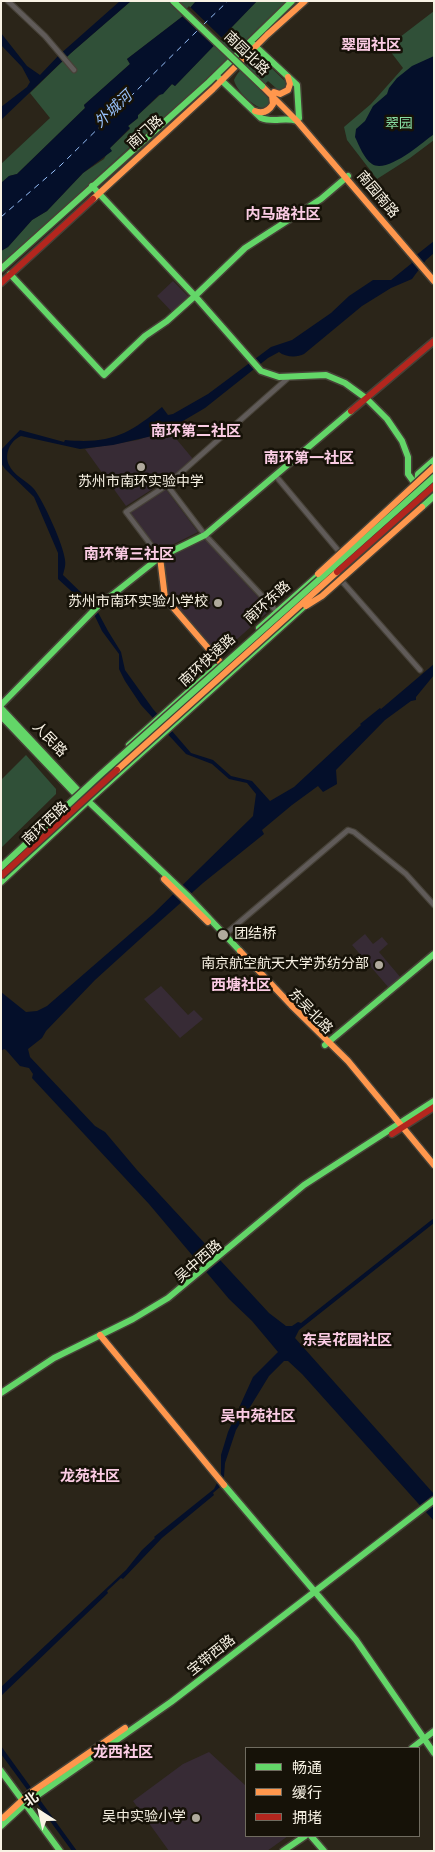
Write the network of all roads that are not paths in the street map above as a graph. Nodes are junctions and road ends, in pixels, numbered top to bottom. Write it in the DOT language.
graph roads {
  1 [pos="8,1"];
  2 [pos="173,1"];
  3 [pos="179,1"];
  4 [pos="292,1"];
  5 [pos="305,1"];
  6 [pos="250,41"];
  7 [pos="256,47"];
  8 [pos="74,70"];
  9 [pos="286,74"];
  10 [pos="216,75"];
  11 [pos="222,81"];
  12 [pos="263,84"];
  13 [pos="272,94"];
  14 [pos="252,109"];
  15 [pos="300,122"];
  16 [pos="347,177"];
  17 [pos="92,186"];
  18 [pos="98,193"];
  19 [pos="424,267"];
  20 [pos="1,269"];
  21 [pos="10,274"];
  22 [pos="434,276"];
  23 [pos="434,281"];
  24 [pos="1,283"];
  25 [pos="195,296"];
  26 [pos="434,341"];
  27 [pos="288,378"];
  28 [pos="366,399"];
  29 [pos="434,460"];
  30 [pos="434,466"];
  31 [pos="434,471"];
  32 [pos="275,476"];
  33 [pos="434,477"];
  34 [pos="167,485"];
  35 [pos="417,487"];
  36 [pos="434,488"];
  37 [pos="425,497"];
  38 [pos="434,497"];
  39 [pos="205,535"];
  40 [pos="374,544"];
  41 [pos="341,554"];
  42 [pos="160,557"];
  43 [pos="351,565"];
  44 [pos="338,576"];
  45 [pos="283,616"];
  46 [pos="221,662"];
  47 [pos="420,670"];
  48 [pos="230,674"];
  49 [pos="1,706"];
  50 [pos="1,716"];
  51 [pos="77,791"];
  52 [pos="87,802"];
  53 [pos="1,862"];
  54 [pos="1,867"];
  55 [pos="1,876"];
  56 [pos="1,882"];
  57 [pos="434,905"];
  58 [pos="224,936"];
  59 [pos="434,954"];
  60 [pos="327,1044"];
  61 [pos="434,1101"];
  62 [pos="434,1107"];
  63 [pos="399,1127"];
  64 [pos="434,1165"];
  65 [pos="434,1172"];
  66 [pos="101,1337"];
  67 [pos="1,1393"];
  68 [pos="1,1398"];
  69 [pos="434,1494"];
  70 [pos="434,1500"];
  71 [pos="419,1509"];
  72 [pos="315,1590"];
  73 [pos="434,1731"];
  74 [pos="424,1739"];
  75 [pos="413,1747"];
  76 [pos="434,1753"];
  77 [pos="1,1771"];
  78 [pos="1,1779"];
  79 [pos="22,1803"];
  80 [pos="1,1820"];
  81 [pos="1,1826"];
  82 [pos="304,1837"];
  83 [pos="305,1837"];
  84 [pos="312,1837"];
  85 [pos="54,1851"];
  86 [pos="60,1851"];
  87 [pos="283,1851"];
  88 [pos="290,1851"];
  89 [pos="324,1851"];
  1 -- 8 [label="street"];
  2 -- 12 [label="main road, 南园北路, bridge"];
  3 -- 12 [label="main road, 南园北路, bridge"];
  4 -- 6 [label="main road, 南门路"];
  5 -- 7 [label="main road, 南门路"];
  6 -- 7 [label="main road"];
  6 -- 10 [label="main road, 南门路"];
  7 -- 9 [label="main road"];
  7 -- 11 [label="main road, 南门路"];
  9 -- 13 [label="main road"];
  9 -- 15 [label="main road"];
  10 -- 11 [label="main road"];
  10 -- 17 [label="main road, 南门路"];
  11 -- 14 [label="main road"];
  11 -- 18 [label="main road, 南门路"];
  12 -- 13 [label="main road, 南园北路"];
  13 -- 14 [label="main road"];
  13 -- 15 [label="main road, 南园北路"];
  14 -- 15 [label="main road"];
  15 -- 16 [label="main road, 南园南路"];
  16 -- 19 [label="main road, 南园南路"];
  16 -- 25 [label="main road"];
  17 -- 18 [label="main road"];
  17 -- 20 [label="main road, 南门路"];
  18 -- 21 [label="main road, 南门路"];
  18 -- 25 [label="main road"];
  19 -- 22 [label="main road, 南园南路"];
  19 -- 23 [label="main road, 南园南路"];
  21 -- 24 [label="main road, 南门路"];
  21 -- 25 [label="main road"];
  25 -- 27 [label="main road"];
  26 -- 28 [label="main road"];
  27 -- 28 [label="main road"];
  27 -- 34 [label="street"];
  28 -- 32 [label="main road"];
  28 -- 35 [label="main road"];
  29 -- 35 [label="main road"];
  30 -- 45 [label="main road, bridge"];
  31 -- 35 [label="main road, 南环东路"];
  32 -- 39 [label="main road"];
  32 -- 41 [label="street"];
  33 -- 45 [label="main road, 南环快速路, bridge"];
  34 -- 39 [label="street"];
  34 -- 42 [label="street"];
  35 -- 37 [label="main road"];
  35 -- 41 [label="main road, 南环东路"];
  36 -- 37 [label="main road, 南环东路"];
  36 -- 45 [label="main road, 南环快速路, bridge"];
  37 -- 40 [label="main road, 南环东路"];
  38 -- 40 [label="main road"];
  38 -- 45 [label="main road, bridge"];
  39 -- 42 [label="main road"];
  39 -- 45 [label="street"];
  40 -- 43 [label="main road, 南环东路"];
  41 -- 43 [label="street"];
  41 -- 45 [label="main road, 南环东路"];
  42 -- 46 [label="main road"];
  42 -- 49 [label="main road"];
  43 -- 44 [label="main road, 南环东路"];
  44 -- 45 [label="main road, 南环东路"];
  44 -- 47 [label="street"];
  45 -- 46 [label="main road, 南环东路"];
  45 -- 48 [label="main road, 南环东路"];
  45 -- 54 [label="main road, 南环快速路, bridge"];
  45 -- 55 [label="main road, 南环快速路, bridge"];
  46 -- 48 [label="main road"];
  46 -- 51 [label="main road, 南环东路"];
  48 -- 52 [label="main road, 南环东路, bridge"];
  49 -- 51 [label="main road, 人民路"];
  50 -- 51 [label="main road, 人民路"];
  51 -- 52 [label="main road, 东吴北路"];
  51 -- 53 [label="main road, 南环西路"];
  52 -- 56 [label="main road, 南环西路"];
  52 -- 58 [label="main road, 东吴北路"];
  57 -- 58 [label="street"];
  58 -- 60 [label="main road, 东吴北路"];
  59 -- 60 [label="main road"];
  60 -- 63 [label="main road, 东吴北路"];
  61 -- 63 [label="main road"];
  62 -- 63 [label="main road"];
  63 -- 64 [label="main road, 东吴北路"];
  63 -- 65 [label="main road, 东吴北路"];
  63 -- 66 [label="main road, 吴中西路"];
  66 -- 67 [label="main road, 吴中西路"];
  66 -- 68 [label="main road, 吴中西路"];
  66 -- 72 [label="main road"];
  69 -- 71 [label="main road, 宝带西路"];
  70 -- 71 [label="main road, 宝带西路"];
  71 -- 72 [label="main road, 宝带西路"];
  72 -- 74 [label="main road"];
  72 -- 79 [label="main road, 宝带西路"];
  73 -- 74 [label="main road"];
  74 -- 75 [label="main road"];
  74 -- 76 [label="main road"];
  77 -- 79 [label="main road"];
  78 -- 79 [label="main road"];
  79 -- 80 [label="main road, 宝带西路"];
  79 -- 81 [label="main road, 宝带西路"];
  79 -- 85 [label="main road"];
  79 -- 86 [label="main road"];
  82 -- 87 [label="main road"];
  83 -- 88 [label="main road"];
  84 -- 89 [label="main road"];
}
